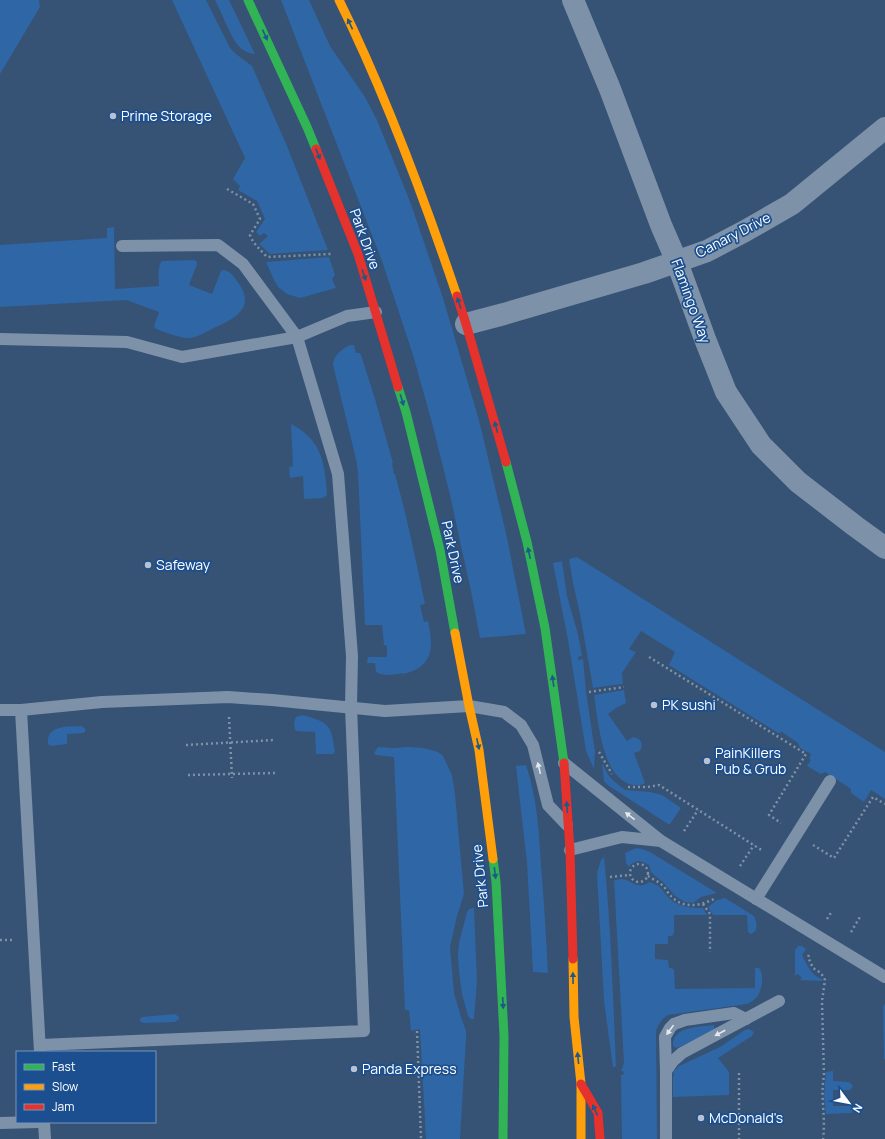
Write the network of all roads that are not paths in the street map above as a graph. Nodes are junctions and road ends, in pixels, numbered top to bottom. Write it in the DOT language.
graph roads {
  1 [pos="248,0"];
  2 [pos="339,0"];
  3 [pos="573,0"];
  4 [pos="885,128"];
  5 [pos="122,246"];
  6 [pos="677,262"];
  7 [pos="376,312"];
  8 [pos="466,324"];
  9 [pos="298,337"];
  10 [pos="0,339"];
  11 [pos="885,548"];
  12 [pos="469,706"];
  13 [pos="351,707"];
  14 [pos="0,710"];
  15 [pos="21,710"];
  16 [pos="564,763"];
  17 [pos="830,781"];
  18 [pos="568,826"];
  19 [pos="661,841"];
  20 [pos="570,850"];
  21 [pos="756,899"];
  22 [pos="885,977"];
  23 [pos="779,1001"];
  24 [pos="746,1019"];
  25 [pos="40,1049"];
  26 [pos="666,1071"];
  27 [pos="580,1084"];
  28 [pos="0,1123"];
  29 [pos="16,1123"];
  30 [pos="44,1123"];
  31 [pos="45,1139"];
  32 [pos="503,1139"];
  33 [pos="580,1139"];
  34 [pos="600,1139"];
  35 [pos="666,1139"];
  1 -- 7 [label="main road, Park Drive, one-way"];
  8 -- 2 [label="main road, one-way"];
  3 -- 6 [label="street, Flamingo Way"];
  4 -- 6 [label="street, Canary Drive"];
  5 -- 9 [label="lane"];
  6 -- 8 [label="street, Canary Drive"];
  6 -- 11 [label="street, Flamingo Way"];
  7 -- 9 [label="lane"];
  7 -- 12 [label="main road, Park Drive, one-way"];
  16 -- 8 [label="main road, one-way"];
  9 -- 10 [label="lane"];
  9 -- 13 [label="lane"];
  12 -- 13 [label="lane"];
  18 -- 12 [label="lane, one-way"];
  12 -- 32 [label="main road, Park Drive, one-way"];
  13 -- 15 [label="lane"];
  13 -- 25 [label="lane"];
  14 -- 15 [label="lane"];
  15 -- 25 [label="lane"];
  18 -- 16 [label="main road, one-way"];
  19 -- 16 [label="lane, one-way"];
  17 -- 21 [label="lane"];
  18 -- 20 [label="main road"];
  19 -- 20 [label="lane"];
  19 -- 21 [label="lane"];
  27 -- 20 [label="main road, one-way"];
  21 -- 22 [label="lane"];
  23 -- 24 [label="lane"];
  24 -- 26 [label="lane, one-way"];
  24 -- 26 [label="lane, one-way"];
  26 -- 35 [label="lane"];
  27 -- 33 [label="main road"];
  34 -- 27 [label="main road, one-way"];
  28 -- 29 [label="lane"];
  30 -- 31 [label="lane"];
}
